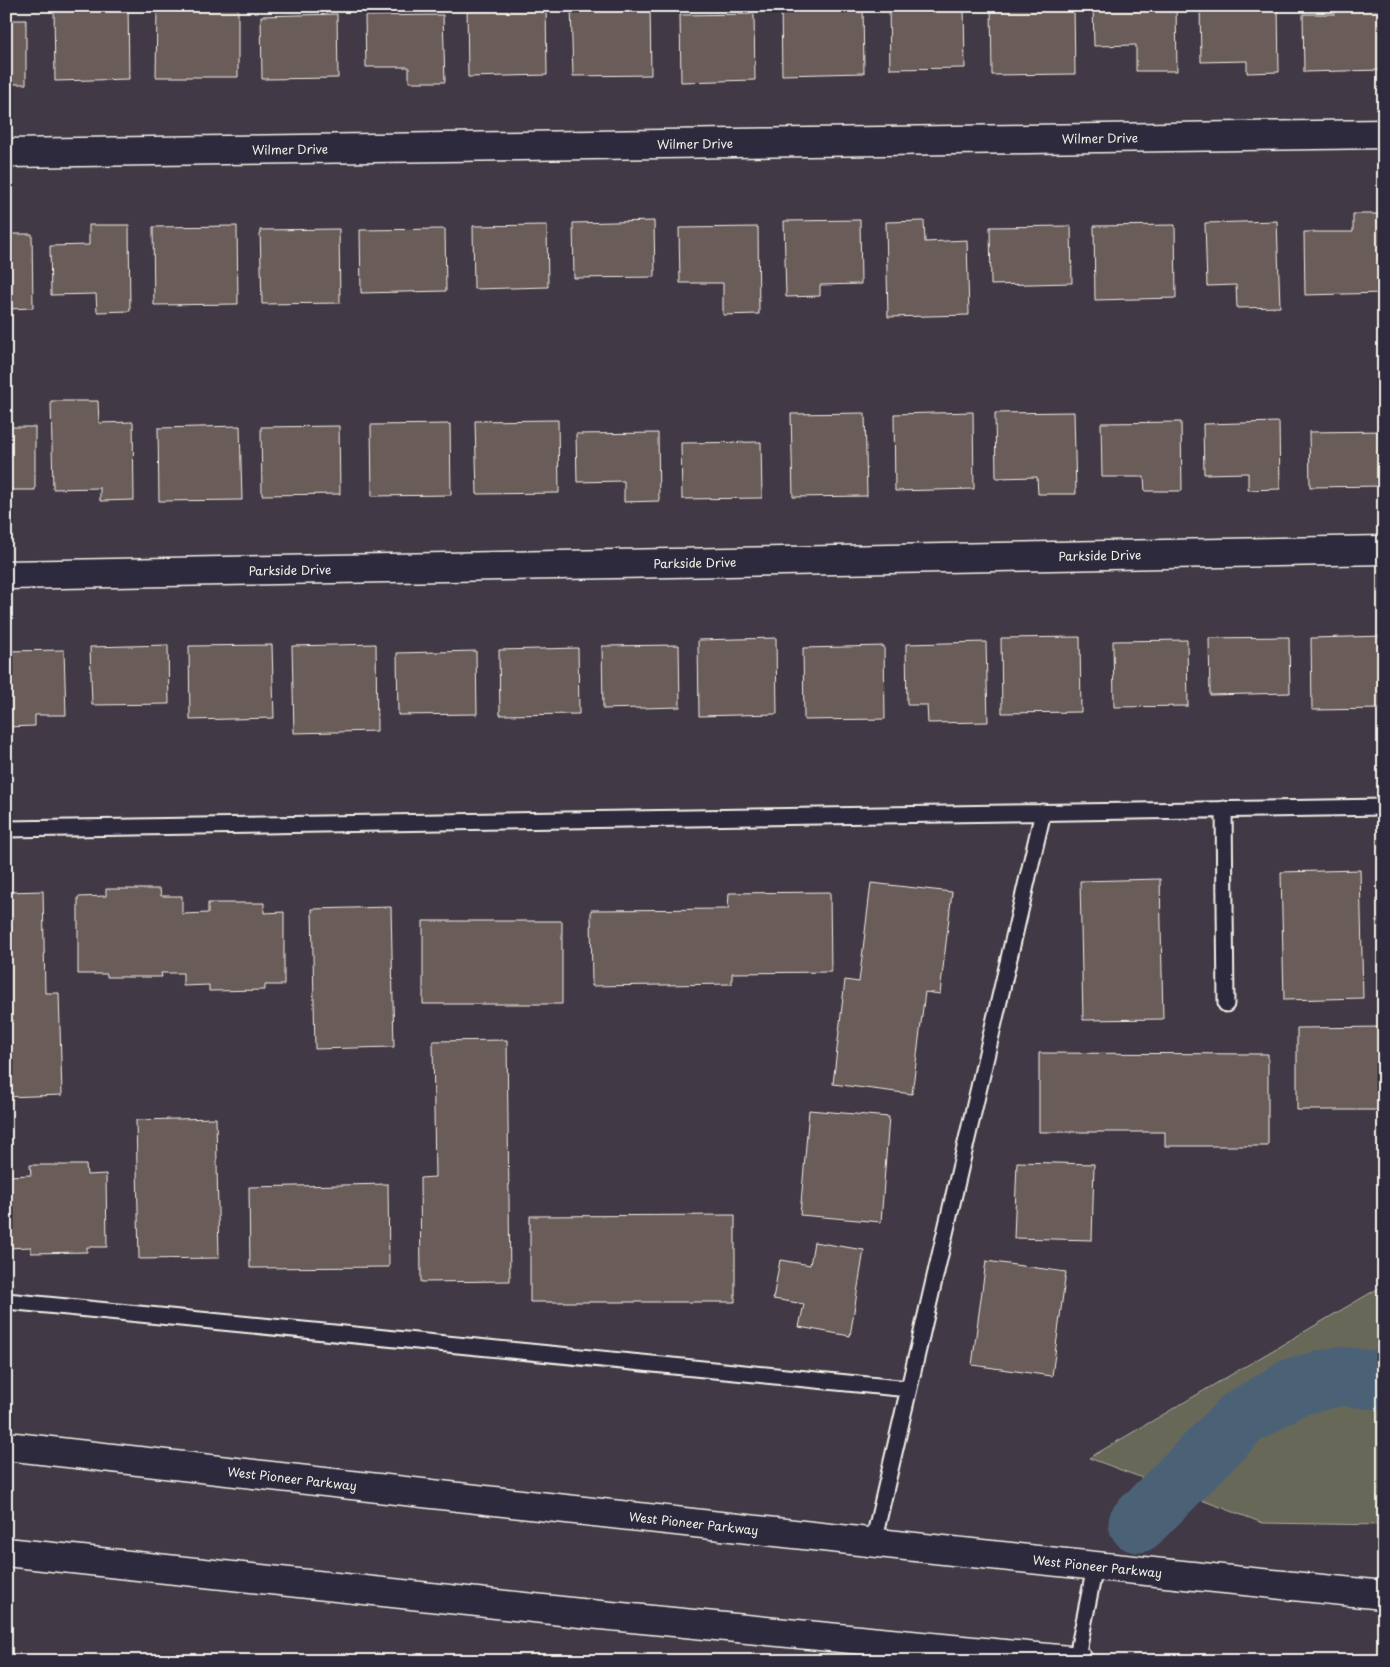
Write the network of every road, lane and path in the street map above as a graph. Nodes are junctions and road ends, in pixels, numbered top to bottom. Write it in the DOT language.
graph roads {
  1 [pos="1384,134"];
  2 [pos="6,153"];
  3 [pos="1384,550"];
  4 [pos="6,575"];
  5 [pos="1384,807"];
  6 [pos="1224,809"];
  7 [pos="1043,812"];
  8 [pos="6,828"];
  9 [pos="1226,1004"];
  10 [pos="6,1300"];
  11 [pos="909,1389"];
  12 [pos="6,1446"];
  13 [pos="872,1543"];
  14 [pos="6,1552"];
  15 [pos="1096,1567"];
  16 [pos="1384,1594"];
  17 [pos="1077,1661"];
  1 -- 2 [label="street, Wilmer Drive"];
  3 -- 4 [label="street, Parkside Drive"];
  5 -- 6 [label="lane"];
  6 -- 7 [label="lane"];
  6 -- 9 [label="lane"];
  7 -- 8 [label="lane"];
  7 -- 11 [label="lane"];
  10 -- 11 [label="lane"];
  11 -- 13 [label="lane"];
  12 -- 13 [label="street, West Pioneer Parkway"];
  13 -- 15 [label="street, West Pioneer Parkway"];
  14 -- 17 [label="street"];
  15 -- 16 [label="street, West Pioneer Parkway"];
  15 -- 17 [label="lane"];
}
